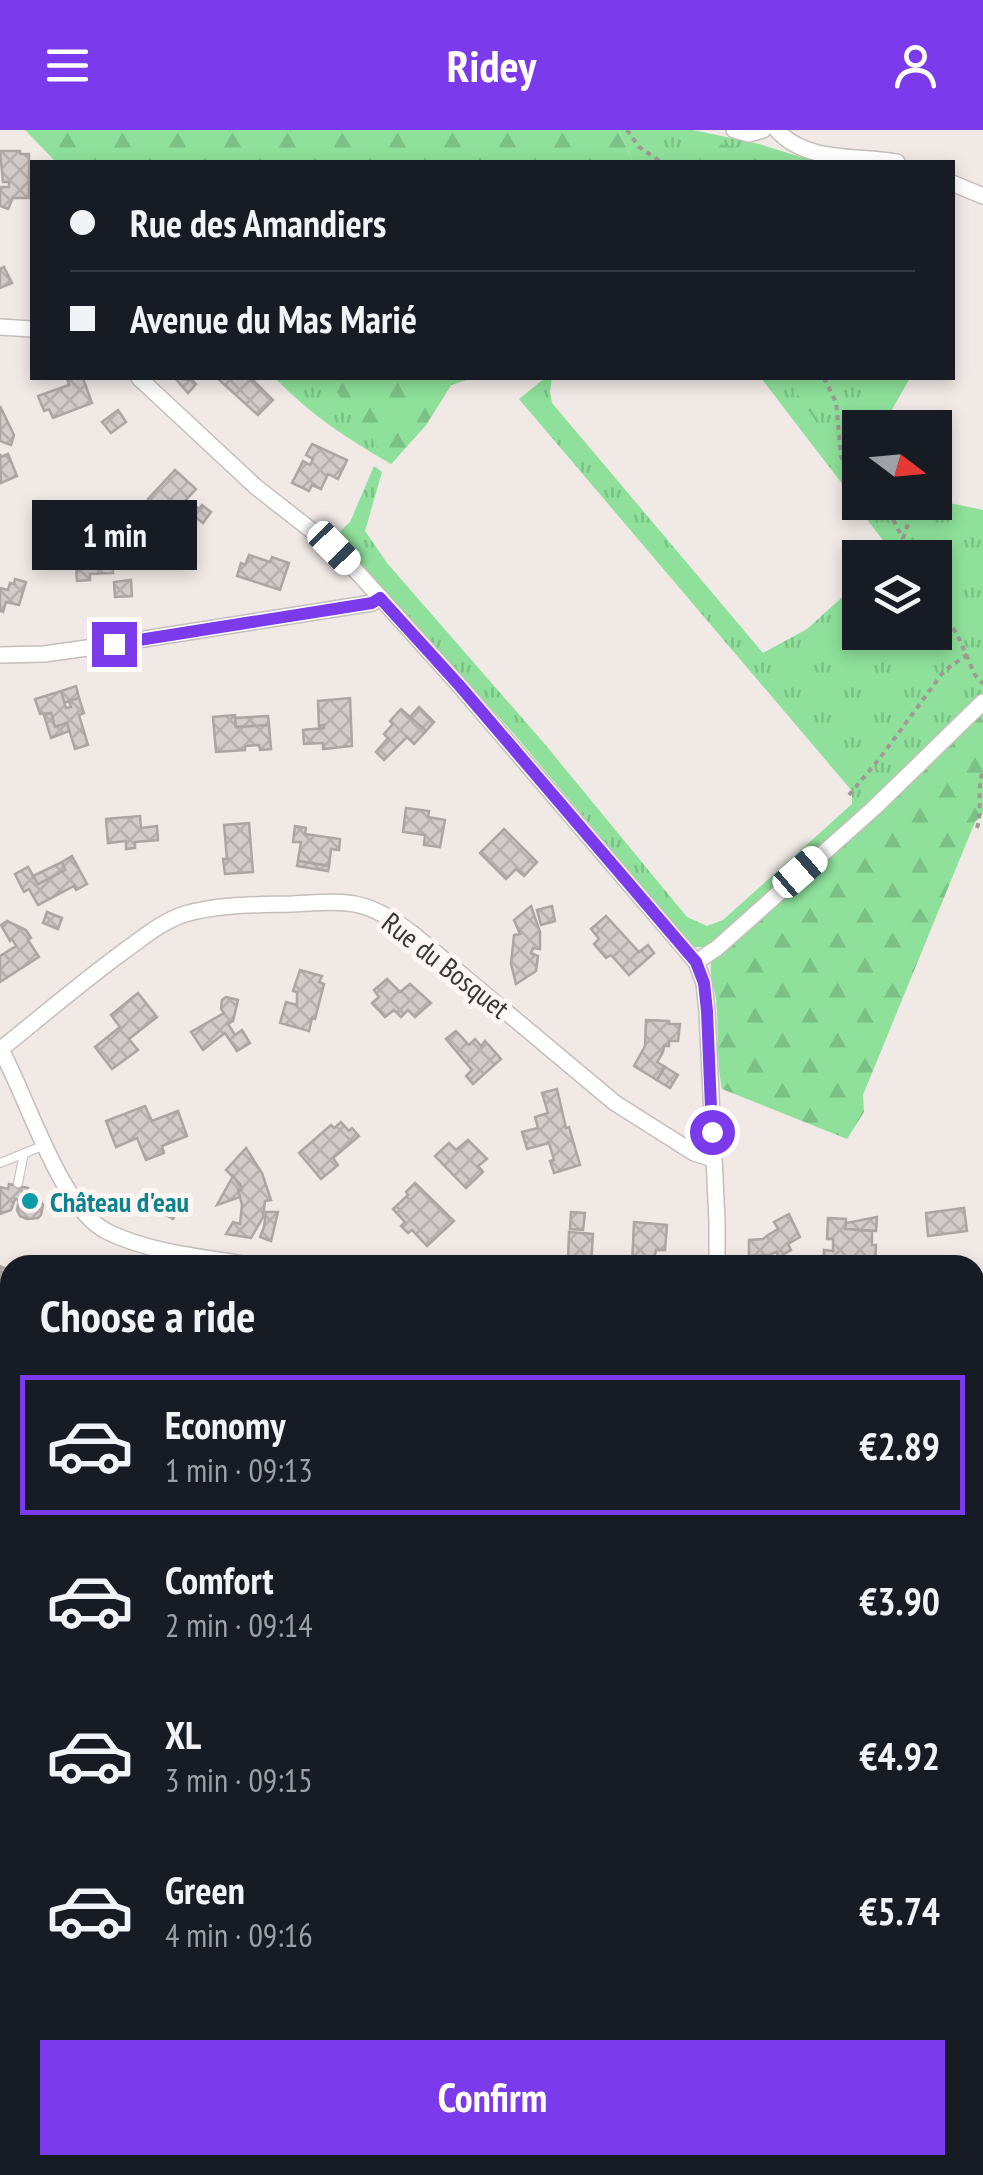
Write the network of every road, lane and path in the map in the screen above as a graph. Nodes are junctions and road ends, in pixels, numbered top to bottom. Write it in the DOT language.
graph roads {
  1 [pos="627,130"];
  2 [pos="734,130"];
  3 [pos="763,130"];
  4 [pos="777,130"];
  5 [pos="658,160"];
  6 [pos="881,160"];
  7 [pos="955,184"];
  8 [pos="983,196"];
  9 [pos="0,327"];
  10 [pos="30,329"];
  11 [pos="141,380"];
  12 [pos="825,380"];
  13 [pos="842,458"];
  14 [pos="894,520"];
  15 [pos="910,520"];
  16 [pos="904,539"];
  17 [pos="380,598"];
  18 [pos="952,627"];
  19 [pos="968,654"];
  20 [pos="0,656"];
  21 [pos="983,684"];
  22 [pos="983,702"];
  23 [pos="983,771"];
  24 [pos="849,795"];
  25 [pos="976,828"];
  26 [pos="696,962"];
  27 [pos="0,1049"];
  28 [pos="45,1146"];
  29 [pos="24,1153"];
  30 [pos="714,1159"];
  31 [pos="0,1163"];
  32 [pos="18,1183"];
  33 [pos="161,1255"];
  34 [pos="717,1255"];
  1 -- 5 [label="path"];
  2 -- 3 [label="street"];
  4 -- 6 [label="street"];
  7 -- 8 [label="street"];
  9 -- 10 [label="street"];
  11 -- 17 [label="street"];
  12 -- 13 [label="path"];
  14 -- 16 [label="path"];
  15 -- 16 [label="path"];
  17 -- 20 [label="street"];
  17 -- 26 [label="street"];
  18 -- 19 [label="path"];
  19 -- 21 [label="path"];
  19 -- 24 [label="path"];
  22 -- 26 [label="street"];
  23 -- 25 [label="path"];
  26 -- 30 [label="street"];
  27 -- 28 [label="street"];
  27 -- 30 [label="street, Rue du Bosquet"];
  28 -- 29 [label="lane"];
  28 -- 33 [label="street"];
  29 -- 31 [label="lane"];
  29 -- 32 [label="lane"];
  30 -- 34 [label="street"];
}
